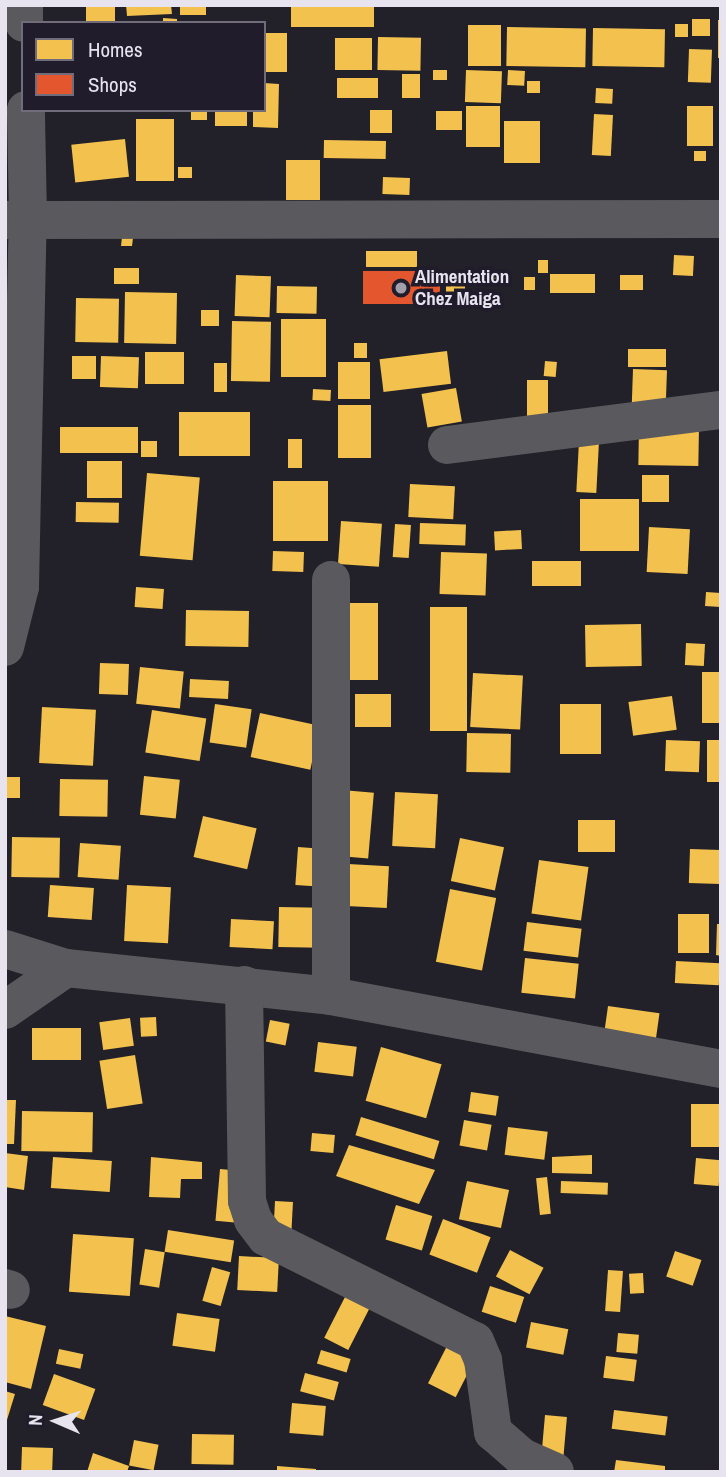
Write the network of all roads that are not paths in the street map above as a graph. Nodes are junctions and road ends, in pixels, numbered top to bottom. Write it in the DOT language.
graph roads {
  1 [pos="26,112"];
  2 [pos="17,219"];
  3 [pos="721,219"];
  4 [pos="721,410"];
  5 [pos="447,446"];
  6 [pos="331,580"];
  7 [pos="5,647"];
  8 [pos="5,949"];
  9 [pos="66,968"];
  10 [pos="244,985"];
  11 [pos="331,996"];
  12 [pos="5,1010"];
  13 [pos="721,1069"];
  14 [pos="555,1472"];
  1 -- 2 [label="street"];
  2 -- 3 [label="street"];
  2 -- 7 [label="street"];
  4 -- 5 [label="street"];
  6 -- 11 [label="street"];
  8 -- 9 [label="street"];
  9 -- 10 [label="street"];
  9 -- 12 [label="street"];
  10 -- 11 [label="street"];
  10 -- 14 [label="street"];
  11 -- 13 [label="street"];
}
